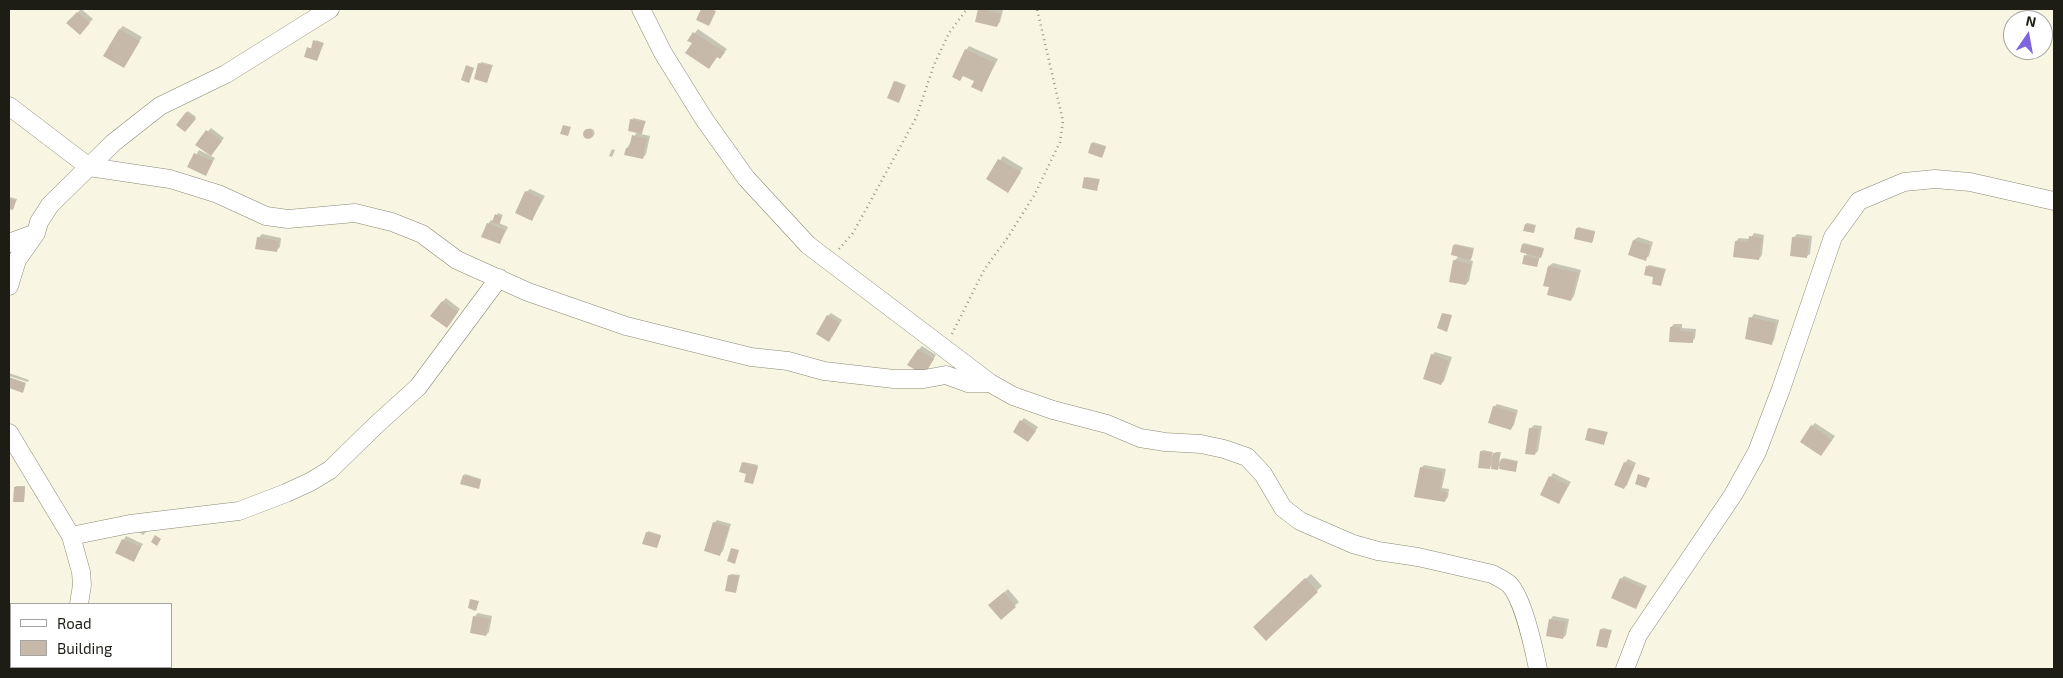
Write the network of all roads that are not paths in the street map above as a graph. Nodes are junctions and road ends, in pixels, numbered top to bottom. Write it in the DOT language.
graph roads {
  1 [pos="330,9"];
  2 [pos="641,9"];
  3 [pos="9,106"];
  4 [pos="89,166"];
  5 [pos="2054,201"];
  6 [pos="36,233"];
  7 [pos="9,243"];
  8 [pos="499,278"];
  9 [pos="9,286"];
  10 [pos="990,383"];
  11 [pos="9,433"];
  12 [pos="71,536"];
  13 [pos="79,603"];
  14 [pos="1538,669"];
  15 [pos="1625,669"];
  1 -- 4 [label="street"];
  2 -- 10 [label="street"];
  3 -- 4 [label="street"];
  4 -- 6 [label="street"];
  4 -- 8 [label="street"];
  5 -- 15 [label="street"];
  6 -- 7 [label="street"];
  6 -- 9 [label="street"];
  8 -- 10 [label="street"];
  8 -- 12 [label="street"];
  10 -- 14 [label="street"];
  11 -- 12 [label="street"];
  12 -- 13 [label="street"];
}
